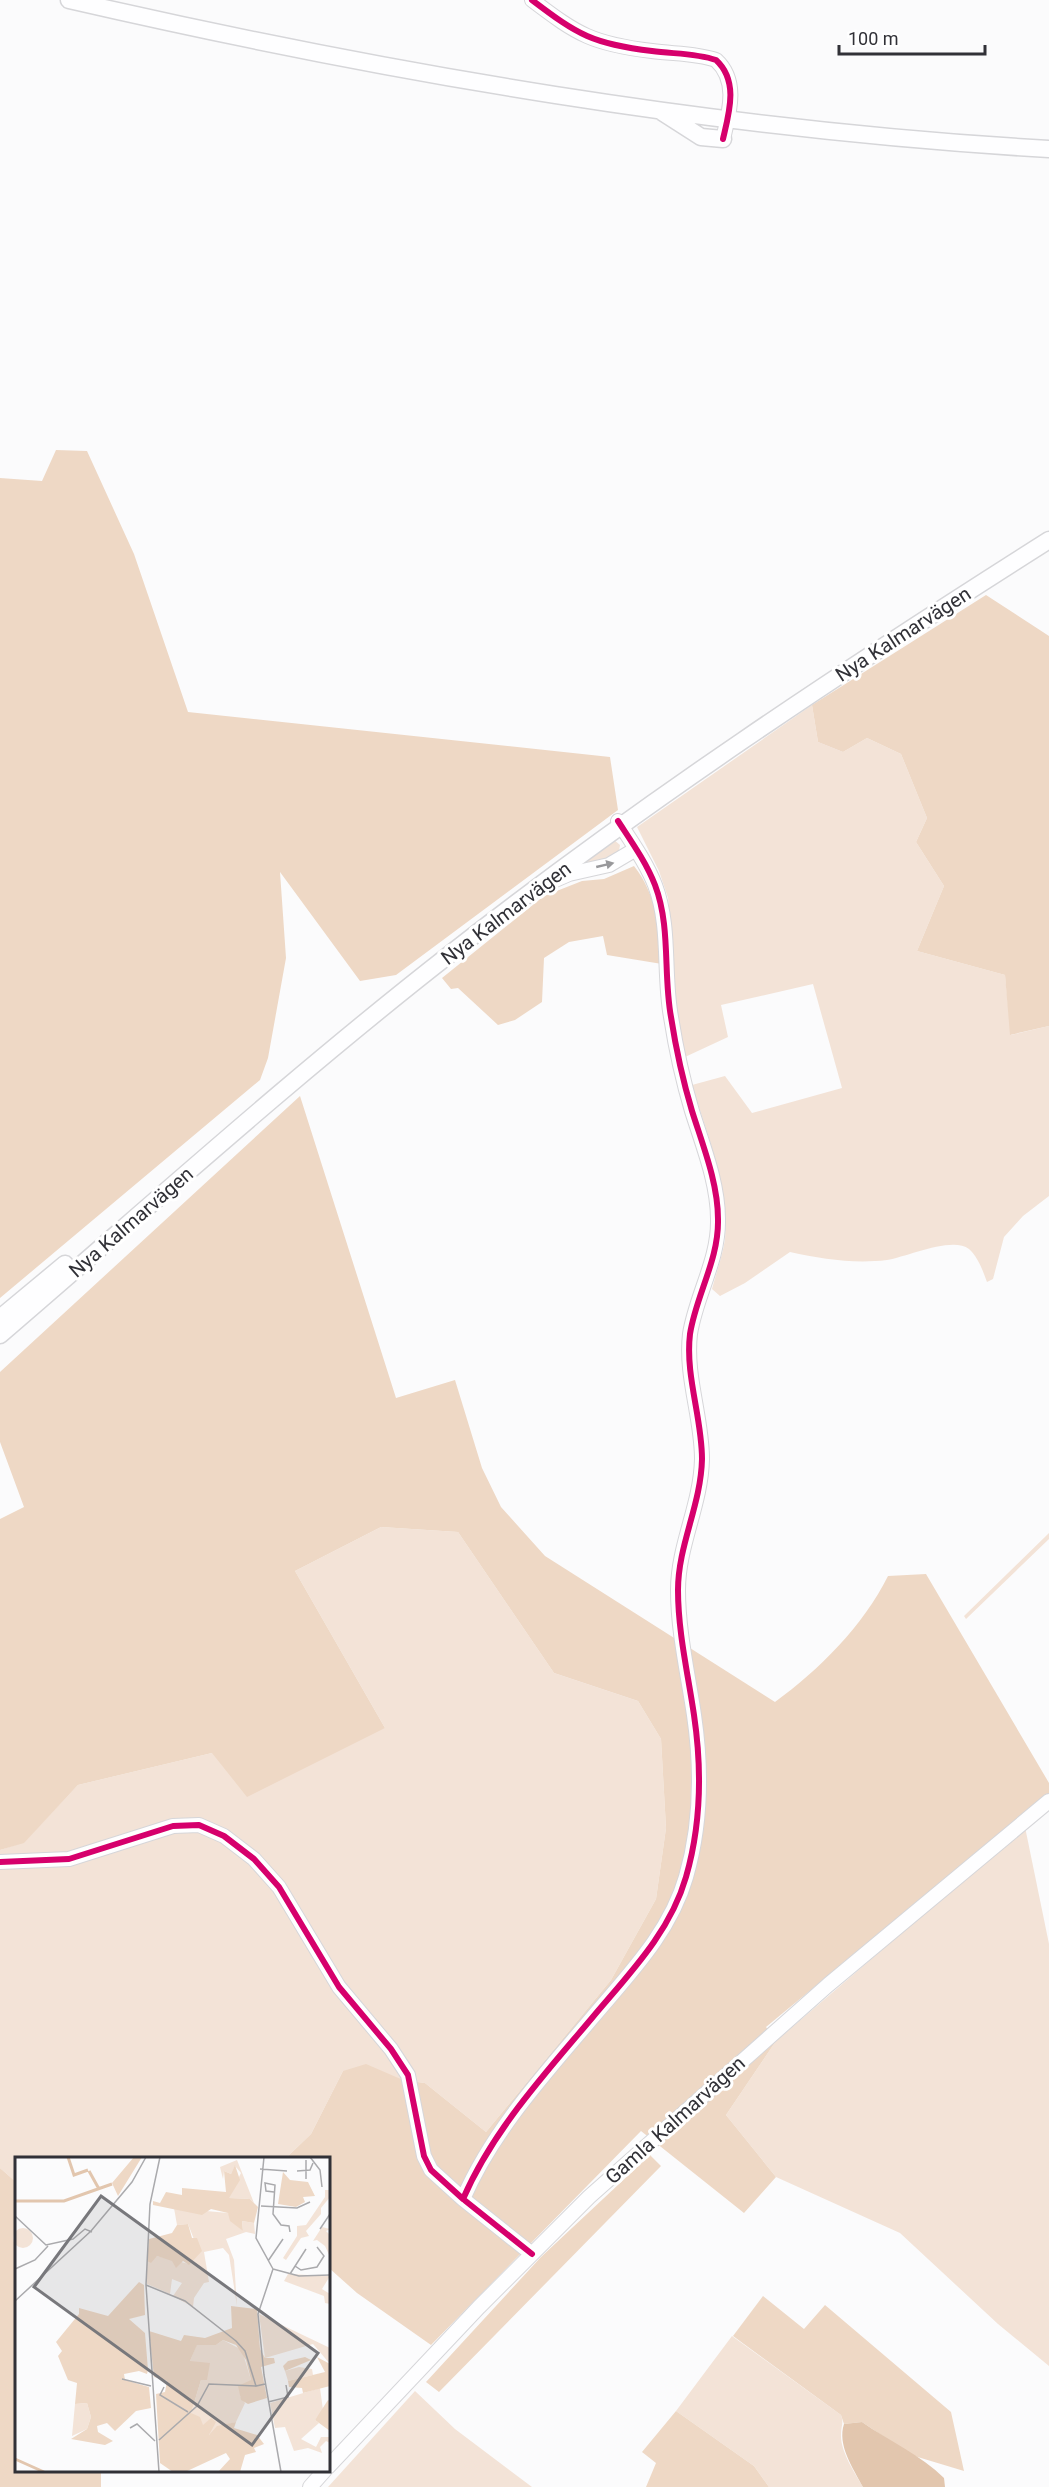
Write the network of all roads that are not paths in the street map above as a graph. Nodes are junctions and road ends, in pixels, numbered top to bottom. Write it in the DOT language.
graph roads {
  1 [pos="69,0"];
  2 [pos="113,0"];
  3 [pos="532,0"];
  4 [pos="659,110"];
  5 [pos="729,114"];
  6 [pos="723,139"];
  7 [pos="1049,139"];
  8 [pos="1049,149"];
  9 [pos="1049,532"];
  10 [pos="1049,540"];
  11 [pos="620,824"];
  12 [pos="636,849"];
  13 [pos="533,892"];
  14 [pos="0,1318"];
  15 [pos="0,1335"];
  16 [pos="1049,1801"];
  17 [pos="0,1862"];
  18 [pos="463,2199"];
  19 [pos="532,2254"];
  20 [pos="330,2465"];
  21 [pos="323,2472"];
  22 [pos="310,2487"];
  1 -- 4 [label="main road"];
  2 -- 5 [label="main road"];
  3 -- 5 [label="street"];
  4 -- 5 [label="main road"];
  4 -- 6 [label="main road"];
  5 -- 6 [label="street"];
  5 -- 7 [label="main road"];
  5 -- 8 [label="main road"];
  9 -- 11 [label="main road, Nya Kalmarvägen"];
  10 -- 11 [label="main road, Nya Kalmarvägen"];
  11 -- 12 [label="street"];
  11 -- 13 [label="main road, Nya Kalmarvägen"];
  11 -- 14 [label="main road, Nya Kalmarvägen"];
  13 -- 12 [label="street, one-way"];
  12 -- 18 [label="street"];
  13 -- 15 [label="main road, Nya Kalmarvägen"];
  16 -- 19 [label="street, Gamla Kalmarvägen"];
  17 -- 18 [label="street"];
  18 -- 19 [label="street"];
  19 -- 20 [label="street, Gamla Kalmarvägen"];
  21 -- 22 [label="street"];
}
